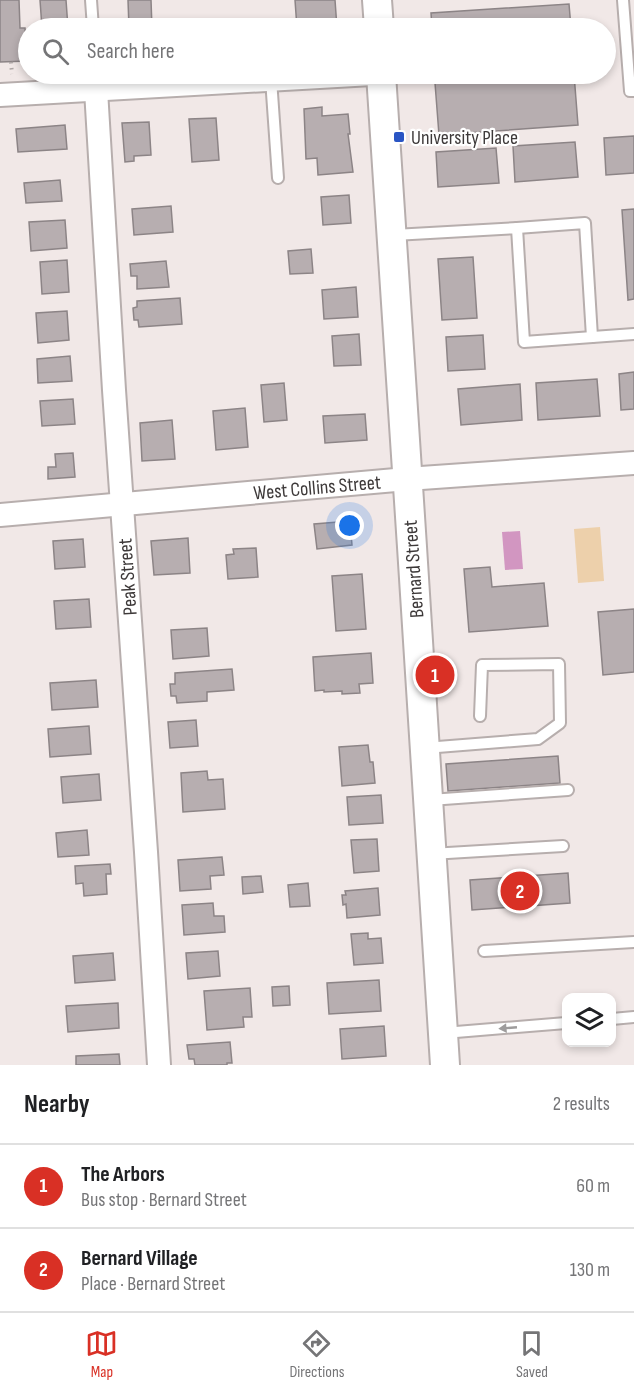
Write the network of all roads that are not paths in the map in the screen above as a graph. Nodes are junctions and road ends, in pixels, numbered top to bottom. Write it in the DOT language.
graph roads {
  1 [pos="91,0"];
  2 [pos="377,0"];
  3 [pos="623,0"];
  4 [pos="92,18"];
  5 [pos="378,18"];
  6 [pos="81,84"];
  7 [pos="96,84"];
  8 [pos="272,84"];
  9 [pos="382,84"];
  10 [pos="634,91"];
  11 [pos="0,95"];
  12 [pos="278,178"];
  13 [pos="517,228"];
  14 [pos="393,235"];
  15 [pos="634,334"];
  16 [pos="592,337"];
  17 [pos="634,463"];
  18 [pos="407,479"];
  19 [pos="122,504"];
  20 [pos="0,515"];
  21 [pos="480,716"];
  22 [pos="424,748"];
  23 [pos="568,790"];
  24 [pos="427,801"];
  25 [pos="563,846"];
  26 [pos="431,854"];
  27 [pos="634,942"];
  28 [pos="484,951"];
  29 [pos="634,1017"];
  30 [pos="616,1019"];
  31 [pos="562,1023"];
  32 [pos="443,1033"];
  33 [pos="159,1065"];
  34 [pos="445,1065"];
  1 -- 4 [label="lane"];
  2 -- 5 [label="street"];
  3 -- 10 [label="lane"];
  6 -- 11 [label="street"];
  7 -- 19 [label="street, Peak Street"];
  8 -- 12 [label="lane"];
  9 -- 14 [label="street, Bernard Street"];
  13 -- 14 [label="lane"];
  13 -- 16 [label="lane"];
  13 -- 16 [label="lane"];
  14 -- 18 [label="street, Bernard Street"];
  15 -- 16 [label="lane"];
  17 -- 18 [label="street, West Collins Street"];
  18 -- 19 [label="street, West Collins Street"];
  18 -- 22 [label="street, Bernard Street"];
  19 -- 20 [label="street, West Collins Street"];
  19 -- 33 [label="street, Peak Street"];
  21 -- 22 [label="lane"];
  22 -- 24 [label="street, Bernard Street"];
  23 -- 24 [label="lane"];
  24 -- 26 [label="street, Bernard Street"];
  25 -- 26 [label="lane"];
  26 -- 32 [label="street, Bernard Street"];
  27 -- 28 [label="lane"];
  29 -- 30 [label="lane"];
  31 -- 32 [label="lane, one-way"];
  32 -- 34 [label="street, Bernard Street"];
}
